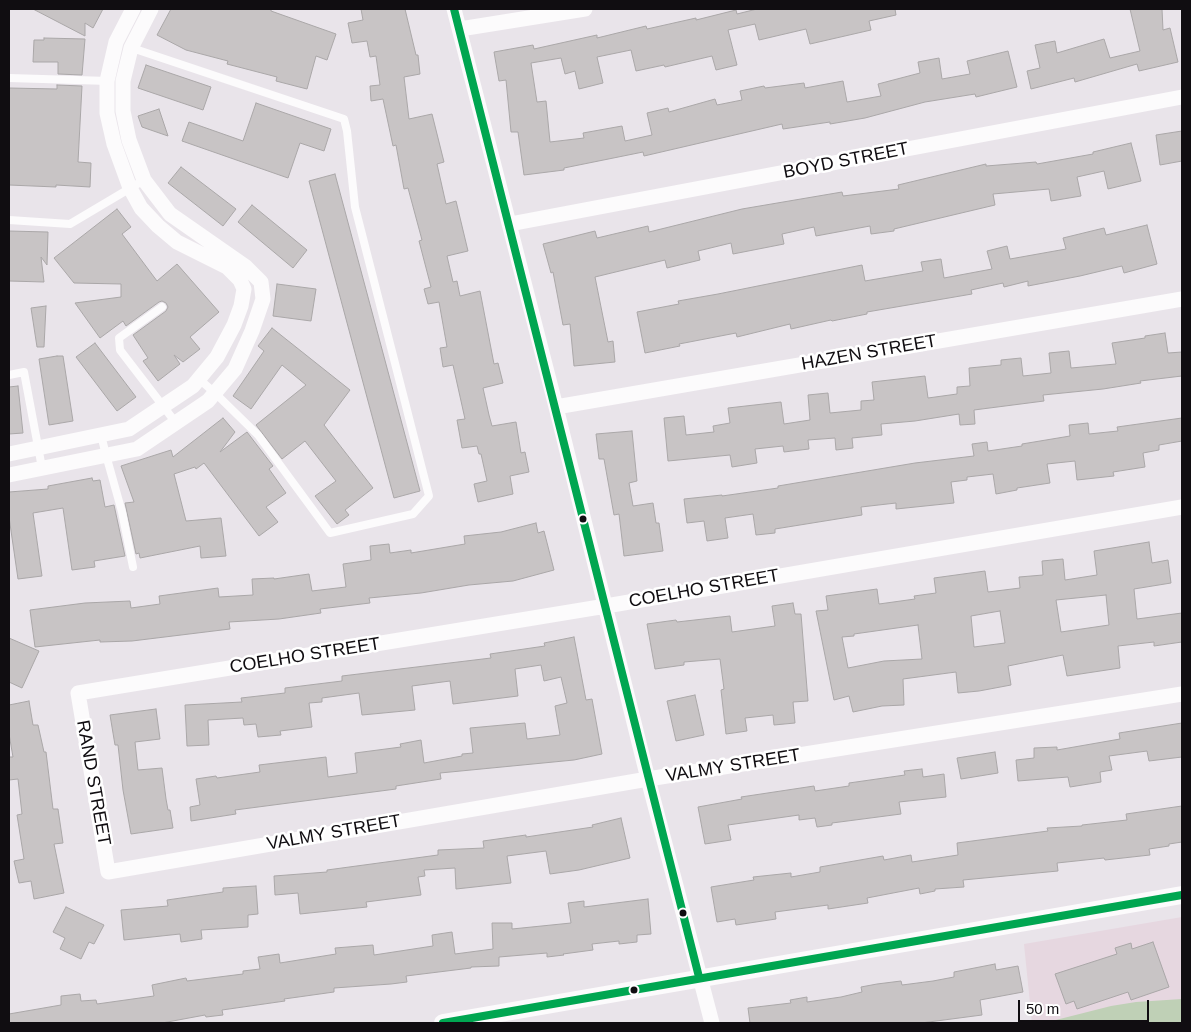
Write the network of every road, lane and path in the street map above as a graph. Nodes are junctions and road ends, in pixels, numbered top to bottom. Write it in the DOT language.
graph roads {
  1 [pos="133,9"];
  2 [pos="151,9"];
  3 [pos="454,9"];
  4 [pos="585,9"];
  5 [pos="460,29"];
  6 [pos="116,42"];
  7 [pos="131,48"];
  8 [pos="9,78"];
  9 [pos="107,81"];
  10 [pos="123,82"];
  11 [pos="1182,97"];
  12 [pos="144,180"];
  13 [pos="130,188"];
  14 [pos="9,220"];
  15 [pos="510,224"];
  16 [pos="1182,300"];
  17 [pos="162,307"];
  18 [pos="9,375"];
  19 [pos="199,379"];
  20 [pos="215,392"];
  21 [pos="163,407"];
  22 [pos="556,407"];
  23 [pos="176,423"];
  24 [pos="102,435"];
  25 [pos="38,448"];
  26 [pos="9,454"];
  27 [pos="106,455"];
  28 [pos="42,468"];
  29 [pos="9,475"];
  30 [pos="1182,507"];
  31 [pos="133,567"];
  32 [pos="606,606"];
  33 [pos="78,693"];
  34 [pos="1182,694"];
  35 [pos="648,779"];
  36 [pos="108,872"];
  37 [pos="1182,895"];
  38 [pos="699,978"];
  39 [pos="443,1023"];
  40 [pos="712,1023"];
  1 -- 6 [label="street"];
  2 -- 7 [label="street"];
  3 -- 5 [label="street"];
  4 -- 5 [label="street"];
  5 -- 15 [label="street"];
  6 -- 7 [label="lane"];
  6 -- 9 [label="street"];
  7 -- 10 [label="street"];
  7 -- 20 [label="lane"];
  8 -- 9 [label="lane"];
  9 -- 10 [label="lane"];
  9 -- 13 [label="street"];
  10 -- 12 [label="street"];
  11 -- 15 [label="street, BOYD STREET"];
  12 -- 13 [label="lane"];
  12 -- 20 [label="street"];
  13 -- 14 [label="lane"];
  13 -- 19 [label="street"];
  15 -- 22 [label="street"];
  16 -- 22 [label="street, HAZEN STREET"];
  17 -- 21 [label="lane"];
  18 -- 25 [label="lane"];
  19 -- 20 [label="lane"];
  19 -- 21 [label="street"];
  20 -- 23 [label="street"];
  21 -- 23 [label="lane"];
  21 -- 24 [label="street"];
  22 -- 32 [label="street"];
  23 -- 27 [label="street"];
  24 -- 25 [label="street"];
  24 -- 27 [label="lane"];
  25 -- 26 [label="street"];
  25 -- 28 [label="lane"];
  27 -- 28 [label="street"];
  27 -- 31 [label="lane"];
  28 -- 29 [label="street"];
  30 -- 32 [label="street, COELHO STREET"];
  32 -- 33 [label="street, COELHO STREET"];
  32 -- 35 [label="street"];
  33 -- 36 [label="street, RAND STREET"];
  34 -- 35 [label="street, VALMY STREET"];
  35 -- 36 [label="street, VALMY STREET"];
  35 -- 38 [label="street"];
  37 -- 38 [label="street"];
  38 -- 39 [label="street"];
  38 -- 40 [label="street"];
}
